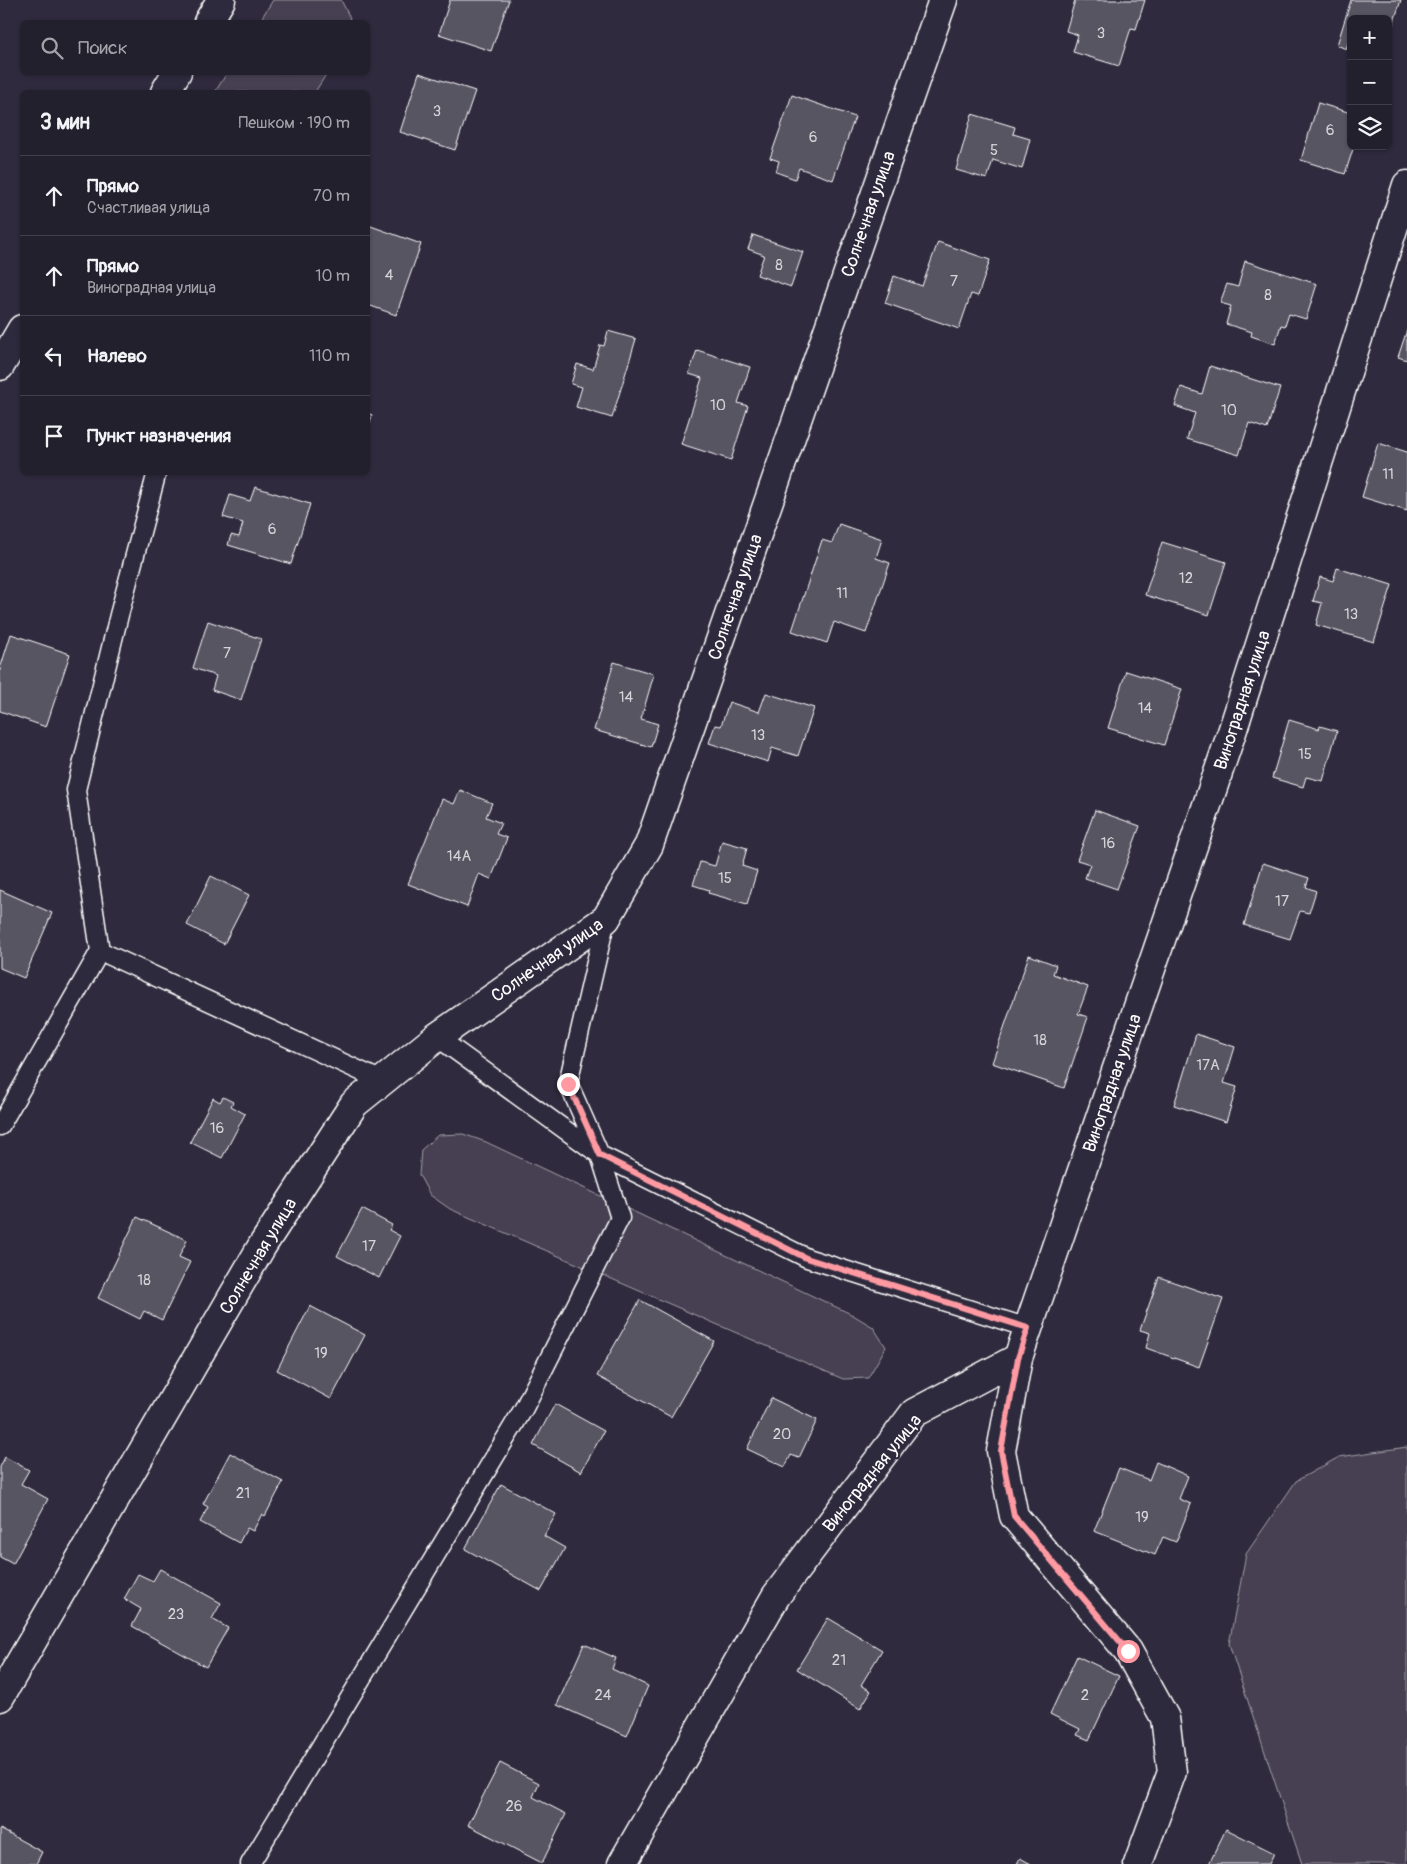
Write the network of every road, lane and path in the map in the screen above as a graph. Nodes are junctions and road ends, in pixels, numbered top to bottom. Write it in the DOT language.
graph roads {
  1 [pos="221,0"];
  2 [pos="942,0"];
  3 [pos="209,20"];
  4 [pos="1407,185"];
  5 [pos="20,332"];
  6 [pos="0,366"];
  7 [pos="156,475"];
  8 [pos="606,919"];
  9 [pos="100,951"];
  10 [pos="437,1037"];
  11 [pos="382,1082"];
  12 [pos="0,1126"];
  13 [pos="600,1155"];
  14 [pos="1028,1328"];
  15 [pos="1018,1358"];
  16 [pos="0,1698"];
  17 [pos="250,1864"];
  18 [pos="622,1864"];
  19 [pos="1138,1864"];
  1 -- 3 [label="street"];
  2 -- 8 [label="street, Солнечная улица"];
  4 -- 14 [label="street, Виноградная улица"];
  5 -- 6 [label="street"];
  7 -- 9 [label="lane"];
  8 -- 10 [label="street, Солнечная улица"];
  8 -- 13 [label="lane"];
  9 -- 11 [label="lane"];
  9 -- 12 [label="lane"];
  10 -- 11 [label="street, Солнечная улица"];
  10 -- 13 [label="lane"];
  11 -- 16 [label="street, Солнечная улица"];
  13 -- 14 [label="lane"];
  13 -- 17 [label="lane"];
  14 -- 15 [label="street, Виноградная улица"];
  15 -- 18 [label="street, Виноградная улица"];
  15 -- 19 [label="street"];
}
